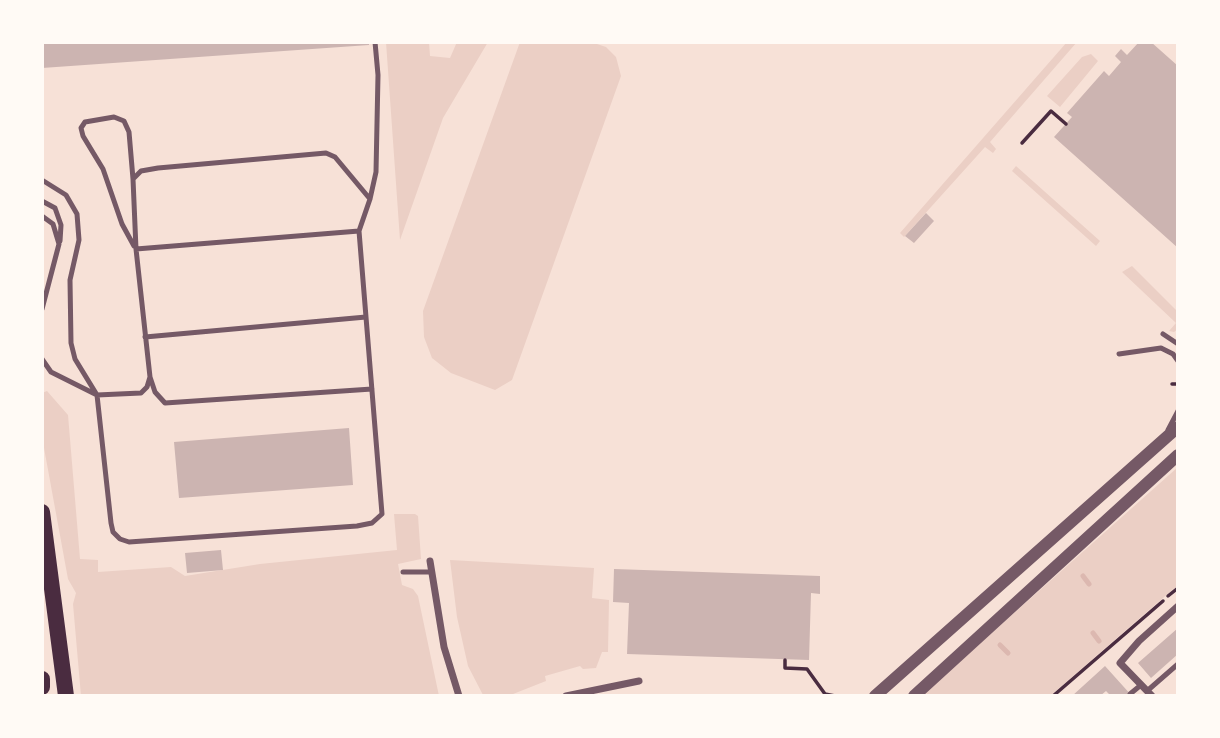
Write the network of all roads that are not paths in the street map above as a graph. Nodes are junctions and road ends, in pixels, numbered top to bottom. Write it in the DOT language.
graph roads {
  1 [pos="375,42"];
  2 [pos="133,179"];
  3 [pos="42,180"];
  4 [pos="370,199"];
  5 [pos="42,201"];
  6 [pos="42,216"];
  7 [pos="359,231"];
  8 [pos="59,244"];
  9 [pos="136,249"];
  10 [pos="42,309"];
  11 [pos="366,317"];
  12 [pos="1163,334"];
  13 [pos="145,337"];
  14 [pos="1177,341"];
  15 [pos="1167,349"];
  16 [pos="1119,354"];
  17 [pos="42,359"];
  18 [pos="1178,361"];
  19 [pos="150,377"];
  20 [pos="372,389"];
  21 [pos="97,394"];
  22 [pos="1178,411"];
  23 [pos="1178,427"];
  24 [pos="1162,442"];
  25 [pos="1178,455"];
  26 [pos="42,512"];
  27 [pos="430,561"];
  28 [pos="403,572"];
  29 [pos="431,572"];
  30 [pos="1178,606"];
  31 [pos="1178,664"];
  32 [pos="42,680"];
  33 [pos="639,681"];
  34 [pos="42,687"];
  35 [pos="1146,690"];
  36 [pos="1130,694"];
  37 [pos="66,696"];
  38 [pos="459,696"];
  39 [pos="566,696"];
  40 [pos="875,696"];
  41 [pos="914,696"];
  1 -- 4 [label="lane"];
  2 -- 4 [label="lane"];
  2 -- 9 [label="lane"];
  2 -- 9 [label="lane"];
  3 -- 21 [label="lane"];
  4 -- 7 [label="lane"];
  5 -- 8 [label="lane"];
  6 -- 8 [label="lane"];
  7 -- 9 [label="lane"];
  7 -- 11 [label="lane"];
  8 -- 10 [label="lane"];
  9 -- 13 [label="lane"];
  11 -- 13 [label="lane"];
  11 -- 20 [label="lane"];
  12 -- 14 [label="lane"];
  13 -- 19 [label="lane"];
  14 -- 15 [label="lane"];
  15 -- 16 [label="lane"];
  15 -- 18 [label="lane"];
  17 -- 21 [label="lane"];
  19 -- 20 [label="lane"];
  19 -- 21 [label="lane"];
  20 -- 21 [label="lane"];
  22 -- 24 [label="lane"];
  23 -- 24 [label="street"];
  24 -- 40 [label="street"];
  25 -- 41 [label="street"];
  26 -- 37 [label="main road"];
  27 -- 29 [label="street"];
  28 -- 29 [label="lane"];
  29 -- 38 [label="street"];
  30 -- 35 [label="street"];
  31 -- 35 [label="lane"];
  32 -- 34 [label="main road"];
  33 -- 39 [label="street"];
  35 -- 36 [label="lane"];
}
